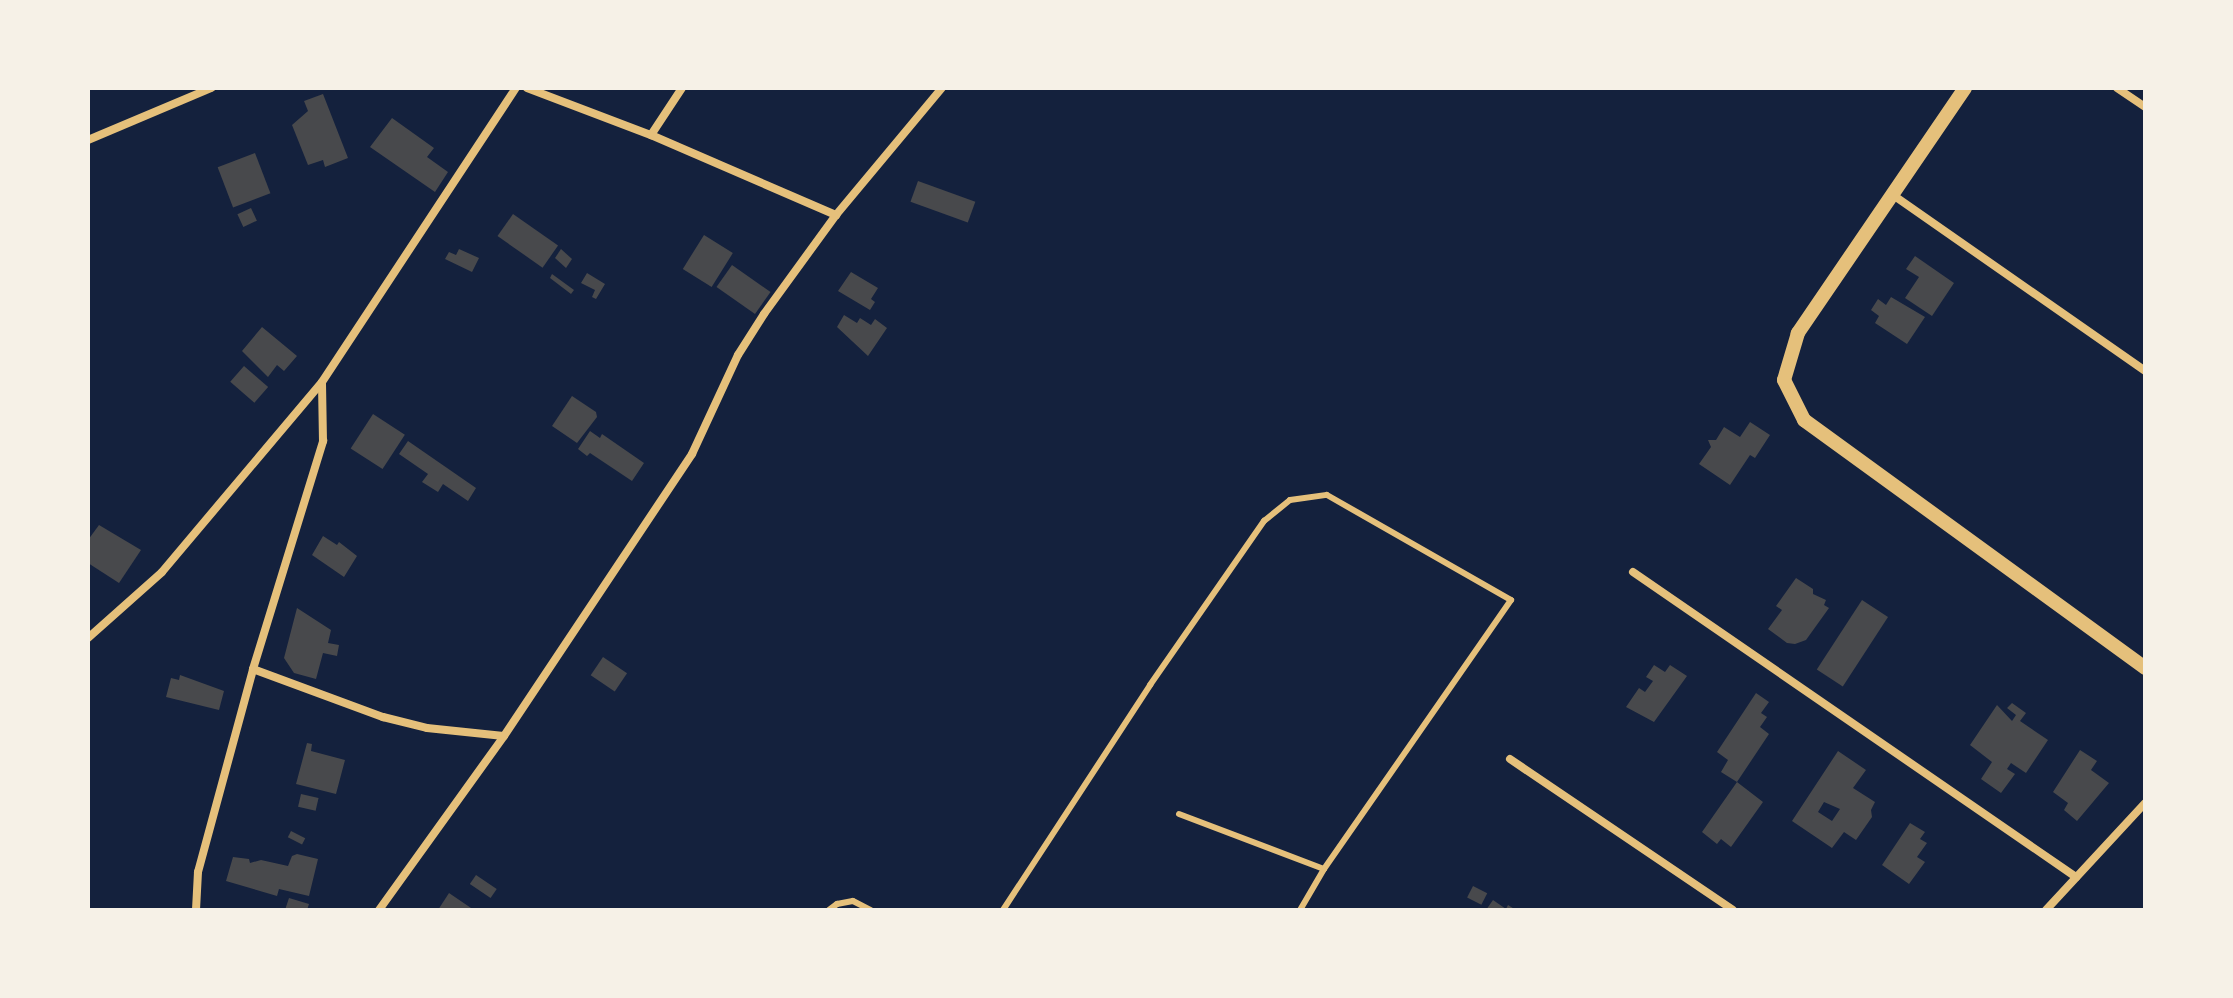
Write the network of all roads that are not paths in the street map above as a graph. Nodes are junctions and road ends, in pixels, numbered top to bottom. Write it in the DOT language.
graph roads {
  1 [pos="211,88"];
  2 [pos="516,88"];
  3 [pos="527,88"];
  4 [pos="682,88"];
  5 [pos="942,88"];
  6 [pos="1965,88"];
  7 [pos="2117,88"];
  8 [pos="188,92"];
  9 [pos="2145,107"];
  10 [pos="651,135"];
  11 [pos="88,140"];
  12 [pos="1893,195"];
  13 [pos="836,215"];
  14 [pos="2145,371"];
  15 [pos="322,382"];
  16 [pos="1633,572"];
  17 [pos="88,638"];
  18 [pos="2145,668"];
  19 [pos="253,669"];
  20 [pos="504,736"];
  21 [pos="1510,759"];
  22 [pos="2145,803"];
  23 [pos="1179,814"];
  24 [pos="1324,869"];
  25 [pos="2076,877"];
  26 [pos="196,910"];
  27 [pos="379,910"];
  28 [pos="829,910"];
  29 [pos="871,910"];
  30 [pos="1003,910"];
  31 [pos="1300,910"];
  32 [pos="1733,910"];
  33 [pos="2046,910"];
  1 -- 8 [label="street"];
  2 -- 15 [label="street"];
  3 -- 10 [label="street"];
  4 -- 10 [label="street"];
  5 -- 13 [label="street"];
  6 -- 12 [label="street"];
  7 -- 9 [label="street"];
  8 -- 11 [label="street"];
  10 -- 13 [label="street"];
  12 -- 14 [label="street"];
  12 -- 18 [label="street"];
  13 -- 20 [label="street"];
  15 -- 17 [label="street"];
  15 -- 19 [label="street"];
  16 -- 25 [label="street"];
  19 -- 20 [label="street"];
  19 -- 26 [label="street"];
  20 -- 27 [label="street"];
  21 -- 32 [label="street"];
  22 -- 25 [label="street"];
  23 -- 24 [label="lane"];
  24 -- 30 [label="lane"];
  24 -- 31 [label="lane"];
  25 -- 33 [label="street"];
  28 -- 29 [label="lane"];
}
